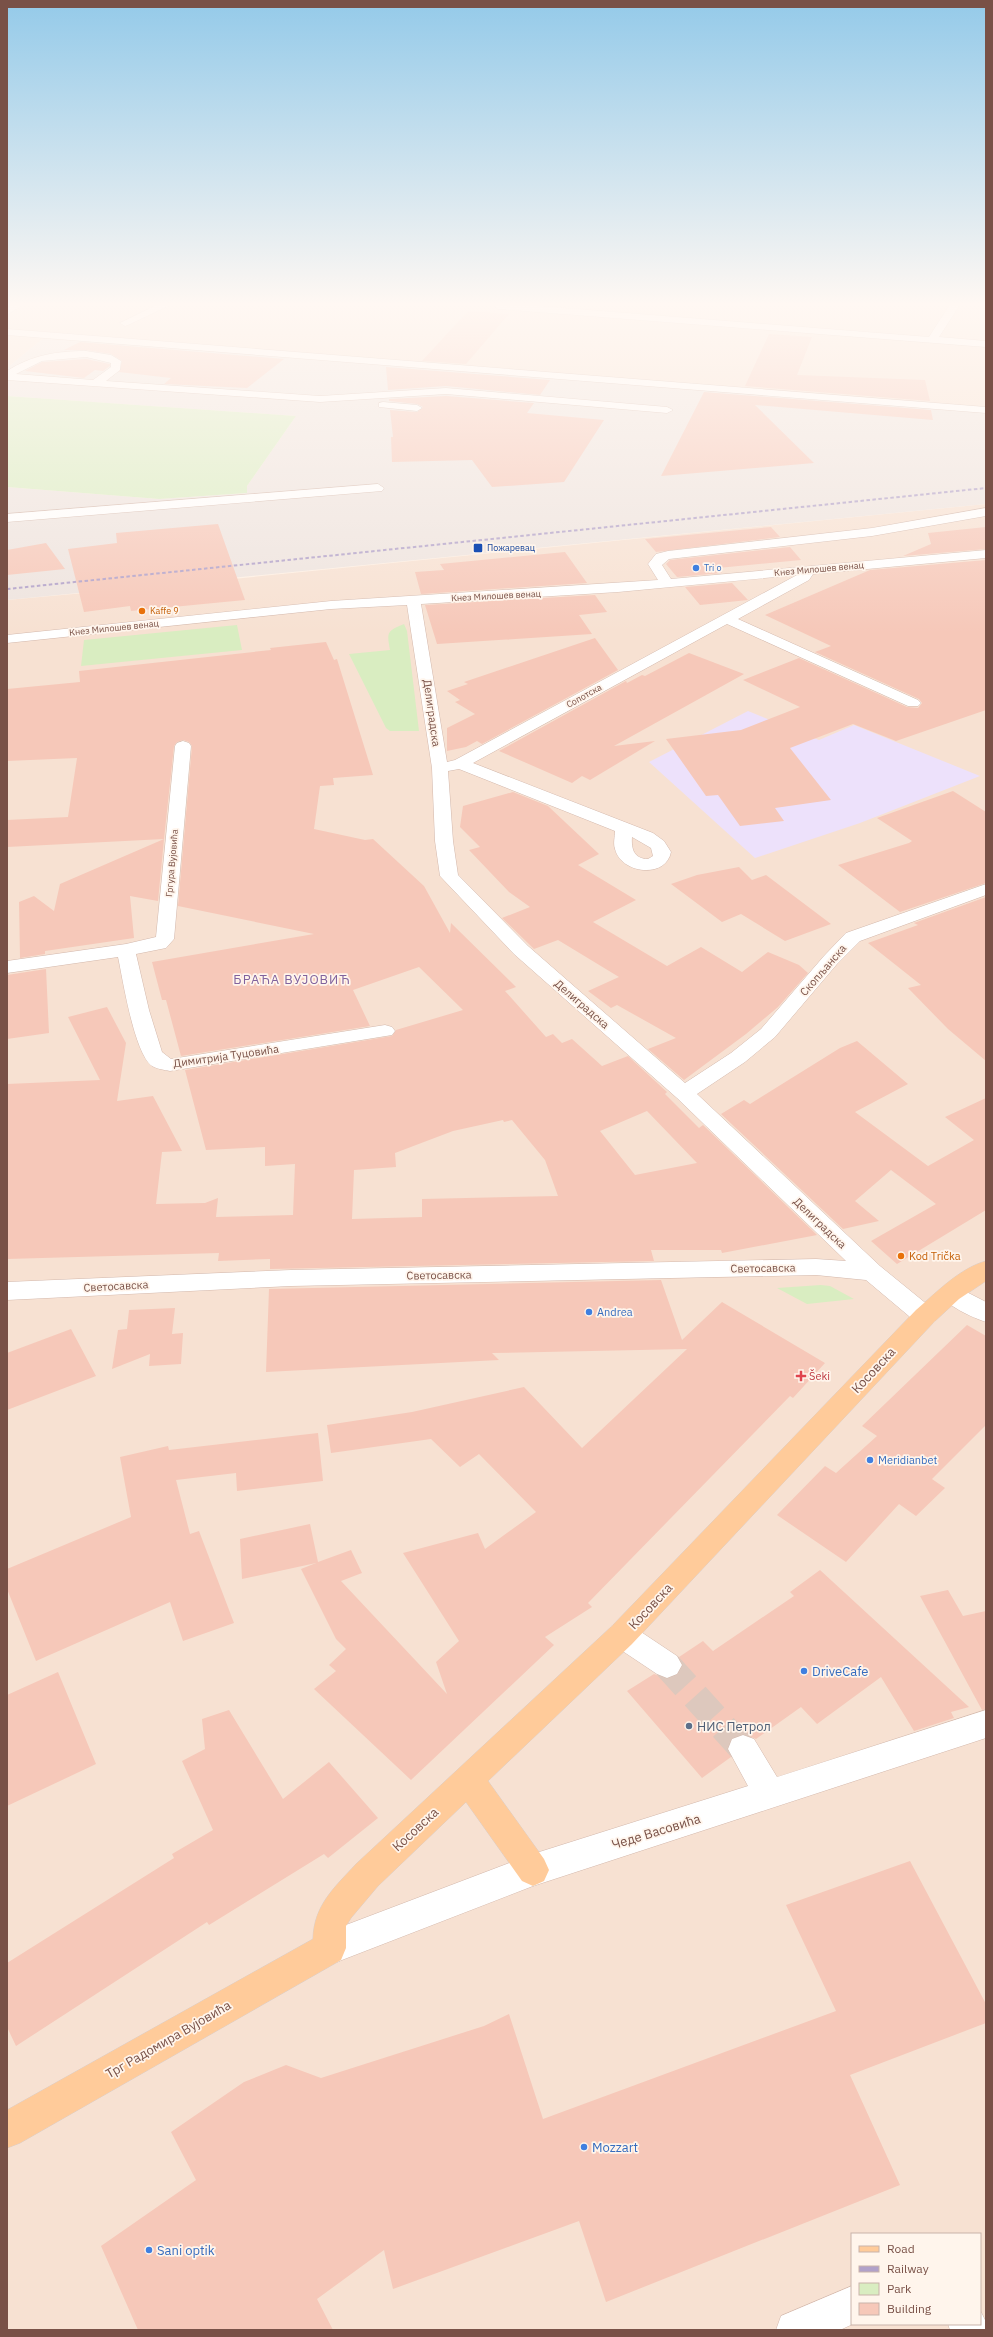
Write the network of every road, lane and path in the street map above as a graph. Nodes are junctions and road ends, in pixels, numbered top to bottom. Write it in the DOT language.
graph roads {
  1 [pos="378,488"];
  2 [pos="986,512"];
  3 [pos="7,518"];
  4 [pos="986,554"];
  5 [pos="807,570"];
  6 [pos="668,584"];
  7 [pos="413,600"];
  8 [pos="727,619"];
  9 [pos="7,639"];
  10 [pos="913,703"];
  11 [pos="182,746"];
  12 [pos="460,764"];
  13 [pos="440,768"];
  14 [pos="624,828"];
  15 [pos="986,889"];
  16 [pos="126,950"];
  17 [pos="7,967"];
  18 [pos="385,1031"];
  19 [pos="684,1093"];
  20 [pos="986,1269"];
  21 [pos="872,1272"];
  22 [pos="7,1291"];
  23 [pos="950,1293"];
  24 [pos="986,1313"];
  25 [pos="924,1316"];
  26 [pos="622,1635"];
  27 [pos="667,1665"];
  28 [pos="986,1724"];
  29 [pos="743,1749"];
  30 [pos="469,1780"];
  31 [pos="771,1795"];
  32 [pos="533,1870"];
  33 [pos="329,1948"];
  34 [pos="7,2130"];
  35 [pos="851,2305"];
  36 [pos="795,2330"];
  1 -- 3 [label="street"];
  2 -- 6 [label="street"];
  4 -- 5 [label="street, Кнез Милошев венац"];
  5 -- 6 [label="street, Кнез Милошев венац"];
  5 -- 8 [label="street, Сопотска"];
  6 -- 7 [label="street, Кнез Милошев венац"];
  7 -- 9 [label="street, Кнез Милошев венац"];
  7 -- 13 [label="street, Делиградска"];
  8 -- 10 [label="street"];
  8 -- 12 [label="street, Сопотска"];
  11 -- 16 [label="street, Гргура Вујовића"];
  12 -- 13 [label="street, Сопотска"];
  12 -- 14 [label="street"];
  13 -- 19 [label="street, Делиградска"];
  15 -- 19 [label="street, Скопљанска"];
  16 -- 17 [label="street"];
  16 -- 18 [label="street, Димитрија Туцовића"];
  19 -- 21 [label="street, Делиградска"];
  20 -- 23 [label="main road, Косовска"];
  21 -- 22 [label="street, Светосавска"];
  21 -- 25 [label="street, Делиградска"];
  23 -- 24 [label="street"];
  23 -- 25 [label="main road, Косовска"];
  25 -- 26 [label="main road, Косовска"];
  26 -- 27 [label="street"];
  26 -- 30 [label="main road, Косовска"];
  28 -- 31 [label="street, Чеде Васовића"];
  29 -- 31 [label="street"];
  30 -- 32 [label="main road"];
  30 -- 33 [label="main road, Косовска"];
  31 -- 32 [label="street, Чеде Васовића"];
  32 -- 33 [label="street, Чеде Васовића"];
  33 -- 34 [label="main road, Трг Радомира Вујовића"];
  35 -- 36 [label="street"];
}
